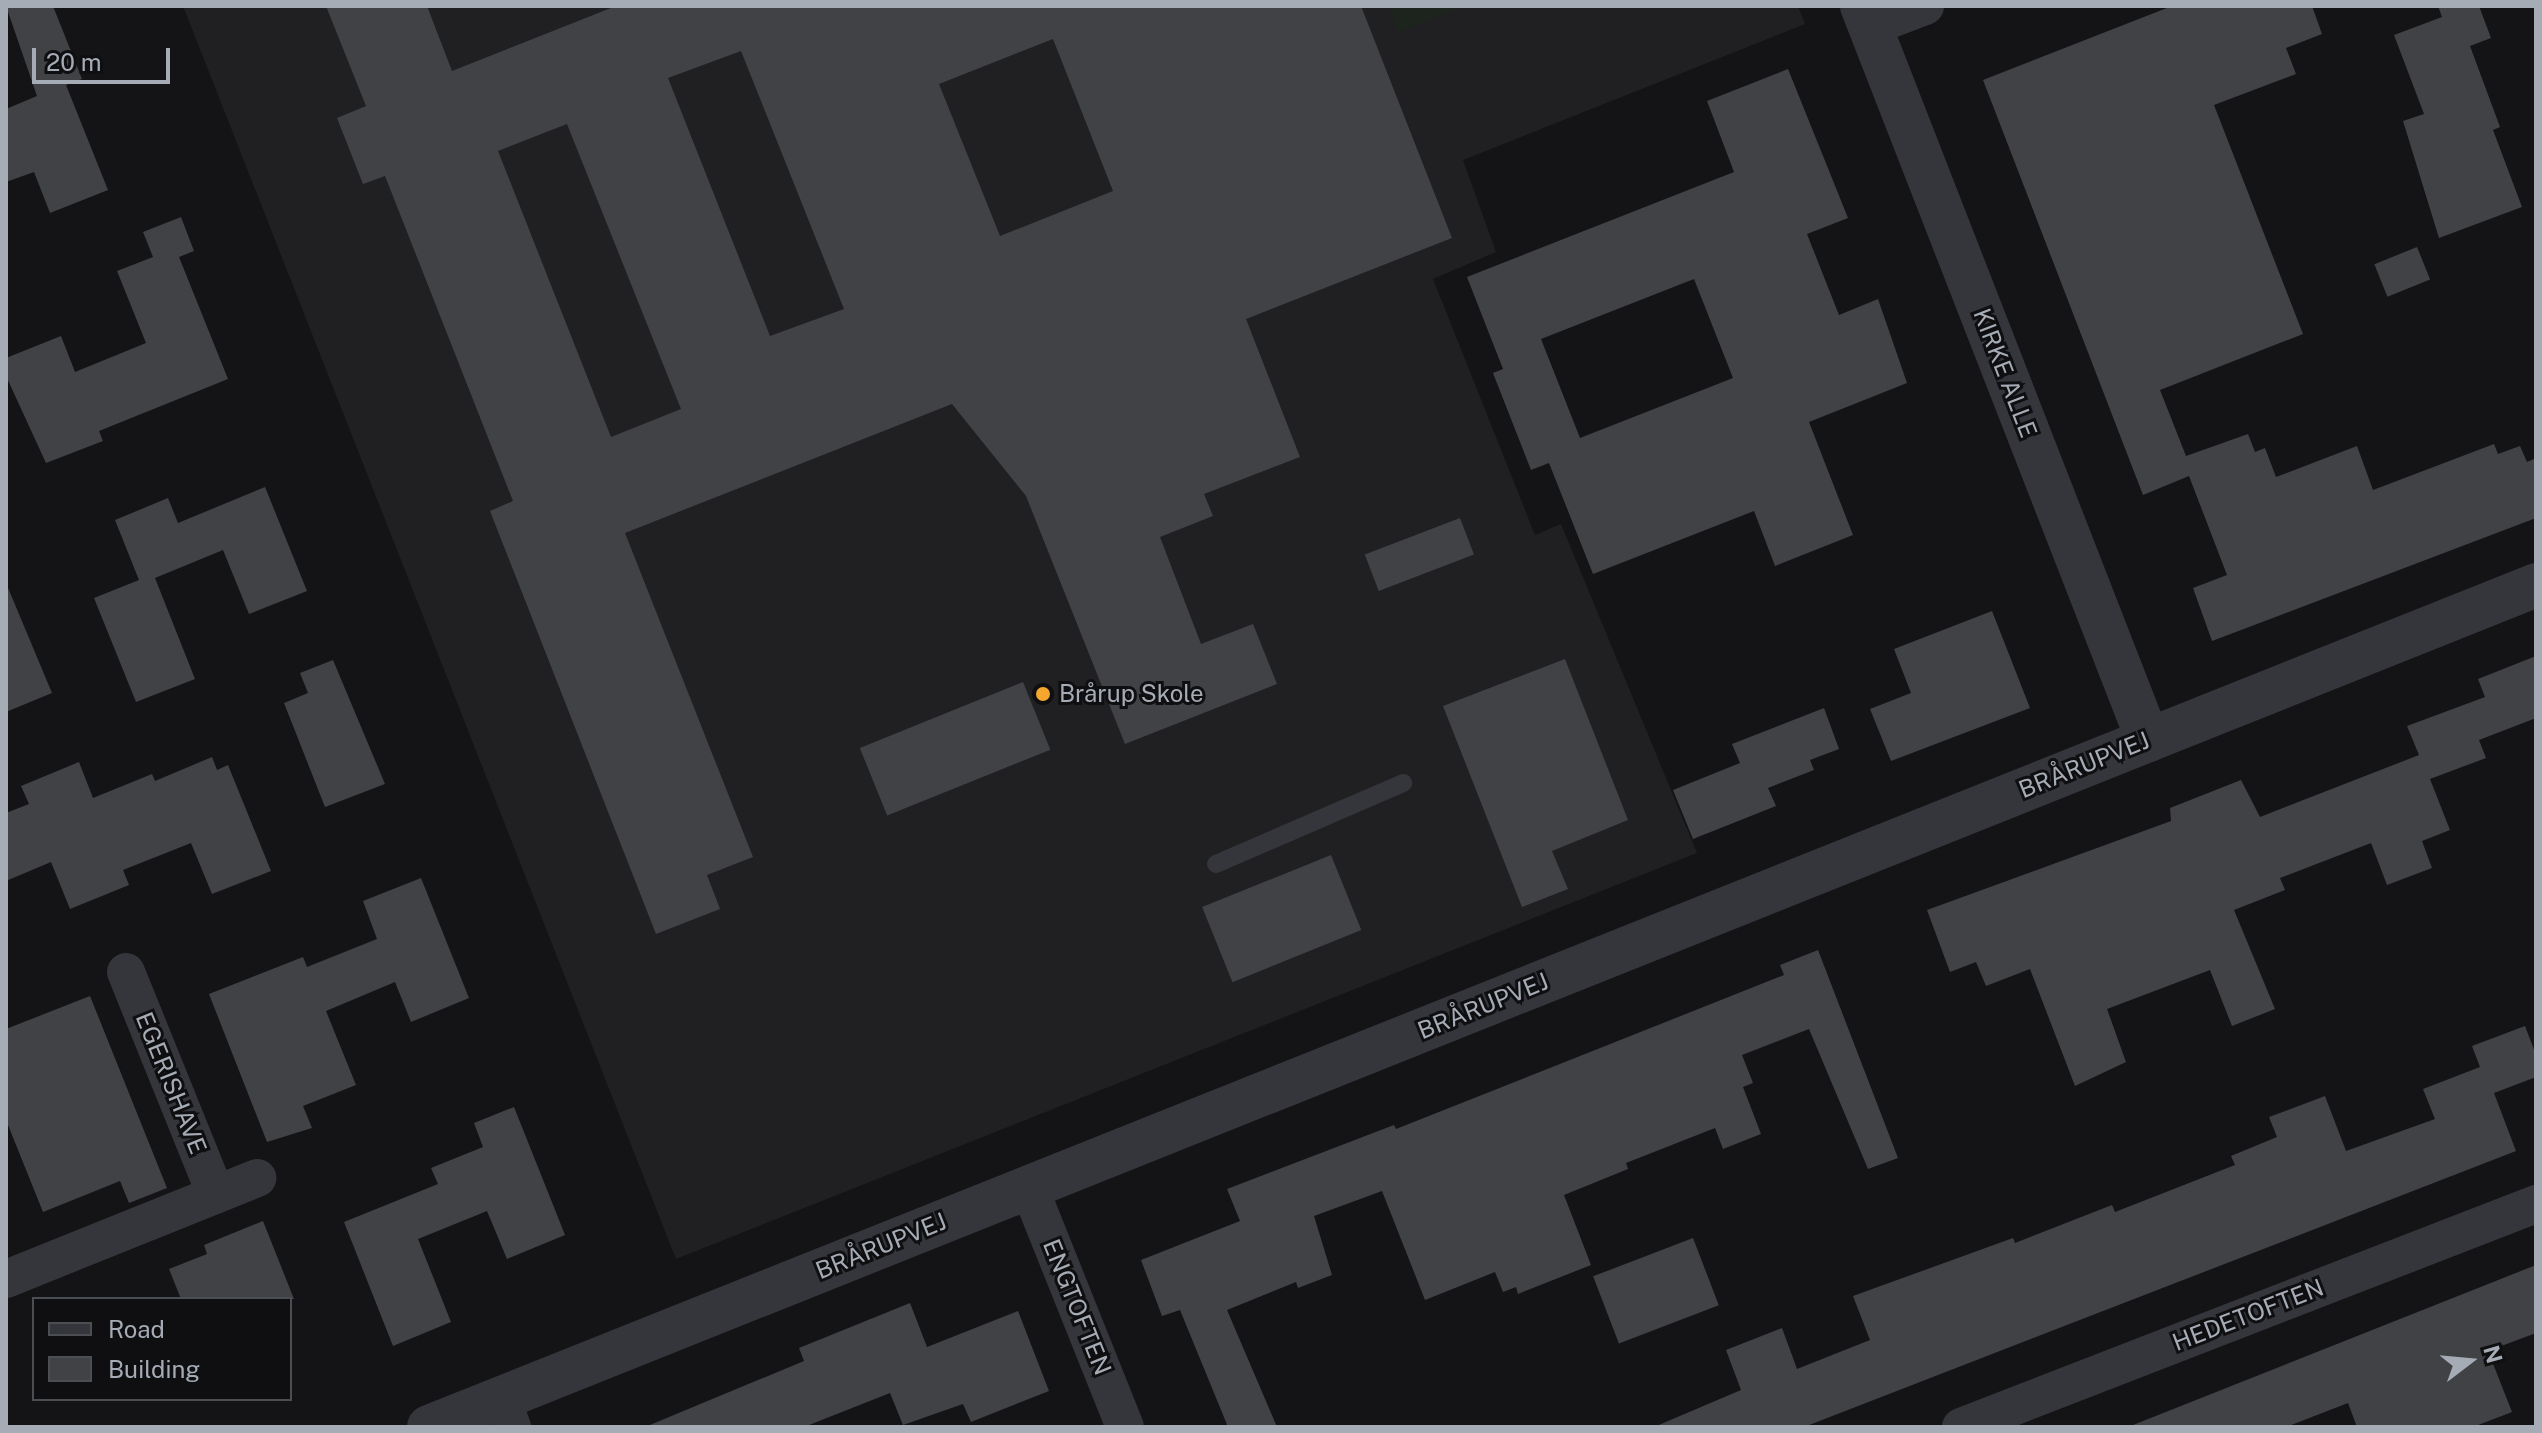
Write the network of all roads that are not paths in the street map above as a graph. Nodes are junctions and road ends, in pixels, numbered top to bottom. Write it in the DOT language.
graph roads {
  1 [pos="1925,6"];
  2 [pos="1866,16"];
  3 [pos="2536,585"];
  4 [pos="2148,740"];
  5 [pos="1403,783"];
  6 [pos="1216,864"];
  7 [pos="126,972"];
  8 [pos="257,1178"];
  9 [pos="1029,1187"];
  10 [pos="216,1195"];
  11 [pos="2536,1204"];
  12 [pos="6,1279"];
  13 [pos="507,1413"];
  14 [pos="429,1427"];
  15 [pos="1125,1427"];
  16 [pos="1961,1427"];
  1 -- 2 [label="street"];
  2 -- 4 [label="street, KIRKE ALLE"];
  3 -- 4 [label="street, BRÅRUPVEJ"];
  4 -- 9 [label="street, BRÅRUPVEJ"];
  5 -- 6 [label="lane"];
  7 -- 10 [label="street, EGERISHAVE"];
  8 -- 10 [label="street"];
  9 -- 13 [label="street, BRÅRUPVEJ"];
  9 -- 15 [label="street, ENGTOFTEN"];
  10 -- 12 [label="street"];
  11 -- 16 [label="street, HEDETOFTEN"];
  13 -- 14 [label="street, BRÅRUPVEJ"];
}
